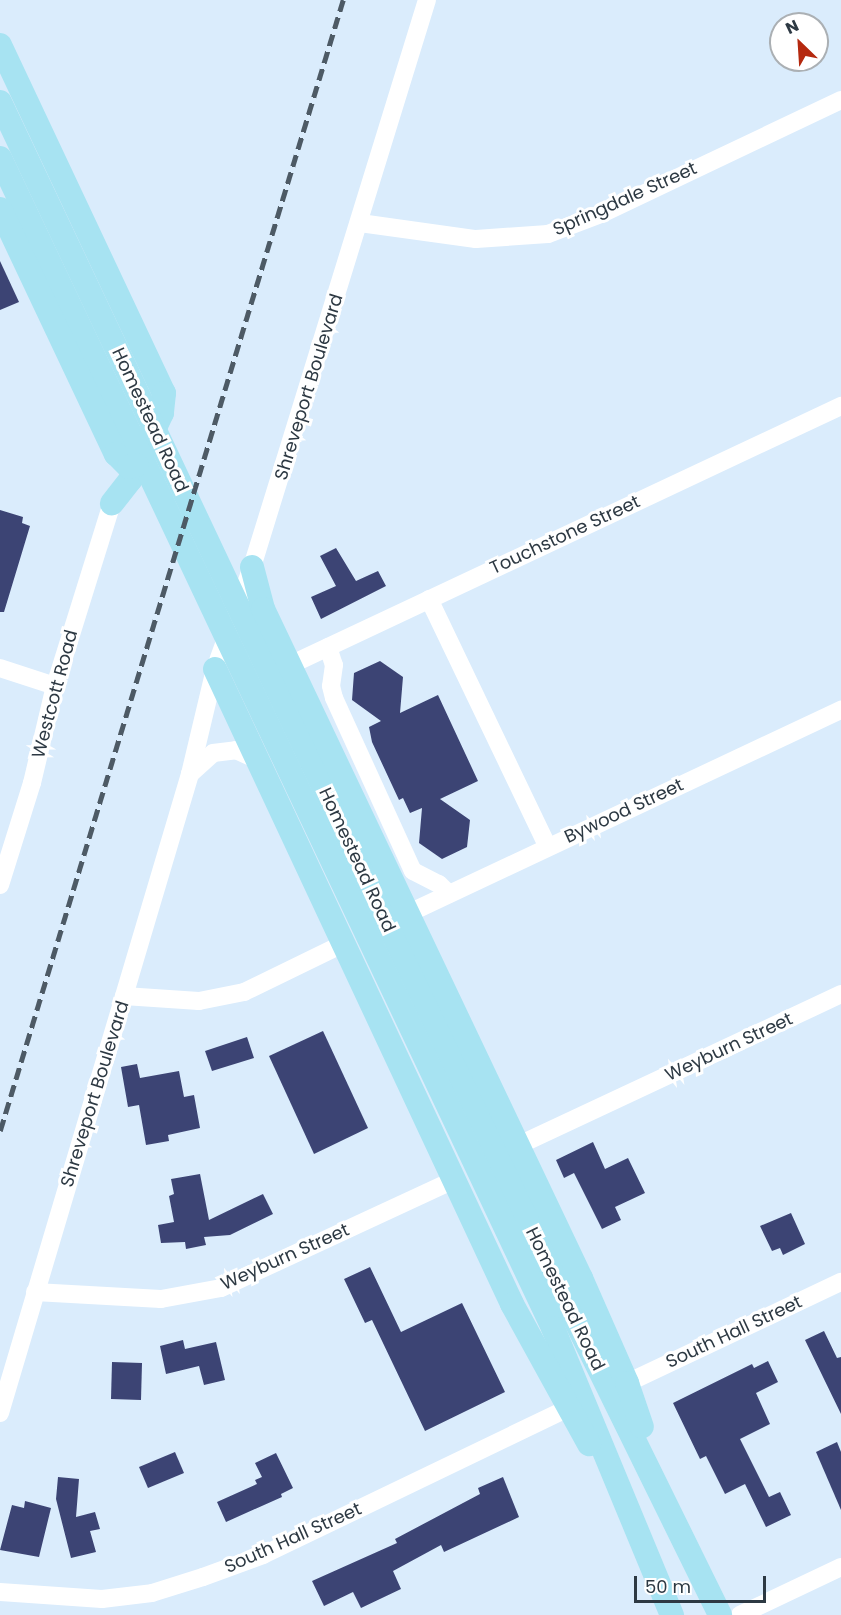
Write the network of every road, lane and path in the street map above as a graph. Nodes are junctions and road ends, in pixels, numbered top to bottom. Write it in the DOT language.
graph roads {
  1 [pos="427,0"];
  2 [pos="0,45"];
  3 [pos="841,100"];
  4 [pos="0,102"];
  5 [pos="0,158"];
  6 [pos="0,209"];
  7 [pos="360,223"];
  8 [pos="841,406"];
  9 [pos="116,454"];
  10 [pos="137,465"];
  11 [pos="112,503"];
  12 [pos="252,567"];
  13 [pos="429,599"];
  14 [pos="239,603"];
  15 [pos="263,609"];
  16 [pos="328,646"];
  17 [pos="290,664"];
  18 [pos="0,669"];
  19 [pos="214,669"];
  20 [pos="55,686"];
  21 [pos="841,710"];
  22 [pos="255,759"];
  23 [pos="190,774"];
  24 [pos="548,847"];
  25 [pos="0,885"];
  26 [pos="449,894"];
  27 [pos="387,922"];
  28 [pos="343,944"];
  29 [pos="841,994"];
  30 [pos="124,996"];
  31 [pos="519,1145"];
  32 [pos="454,1180"];
  33 [pos="841,1282"];
  34 [pos="35,1292"];
  35 [pos="627,1383"];
  36 [pos="567,1408"];
  37 [pos="0,1413"];
  38 [pos="668,1507"];
  39 [pos="634,1521"];
  40 [pos="841,1567"];
  41 [pos="0,1592"];
  42 [pos="672,1615"];
  43 [pos="720,1615"];
  44 [pos="740,1615"];
  1 -- 7 [label="street, Shreveport Boulevard"];
  2 -- 10 [label="main road"];
  3 -- 7 [label="street, Springdale Street"];
  4 -- 27 [label="main road, Homestead Road"];
  5 -- 27 [label="main road, Homestead Road"];
  6 -- 9 [label="main road"];
  7 -- 12 [label="street, Shreveport Boulevard"];
  8 -- 13 [label="street, Touchstone Street"];
  9 -- 10 [label="main road"];
  9 -- 11 [label="main road"];
  10 -- 11 [label="main road"];
  11 -- 20 [label="street, Westcott Road"];
  12 -- 14 [label="street, Shreveport Boulevard"];
  12 -- 15 [label="main road"];
  13 -- 16 [label="street, Touchstone Street"];
  13 -- 24 [label="street"];
  14 -- 15 [label="main road"];
  14 -- 19 [label="street, Shreveport Boulevard"];
  15 -- 17 [label="main road"];
  16 -- 17 [label="street, Touchstone Street"];
  16 -- 26 [label="street"];
  17 -- 27 [label="main road"];
  18 -- 20 [label="street"];
  19 -- 22 [label="main road"];
  19 -- 23 [label="street, Shreveport Boulevard"];
  20 -- 25 [label="street, Westcott Road"];
  21 -- 24 [label="street, Bywood Street"];
  22 -- 23 [label="street"];
  22 -- 28 [label="main road"];
  23 -- 30 [label="street, Shreveport Boulevard"];
  24 -- 26 [label="street, Bywood Street"];
  26 -- 27 [label="street, Bywood Street"];
  27 -- 31 [label="main road"];
  27 -- 38 [label="main road, Homestead Road"];
  27 -- 39 [label="main road, Homestead Road"];
  28 -- 30 [label="street"];
  28 -- 32 [label="main road"];
  29 -- 31 [label="street, Weyburn Street"];
  30 -- 34 [label="street, Shreveport Boulevard"];
  31 -- 35 [label="main road"];
  32 -- 34 [label="street, Weyburn Street"];
  32 -- 36 [label="main road"];
  33 -- 35 [label="street, South Hall Street"];
  34 -- 37 [label="street, Shreveport Boulevard"];
  35 -- 38 [label="main road"];
  36 -- 39 [label="main road"];
  36 -- 41 [label="street, South Hall Street"];
  38 -- 43 [label="main road, Homestead Road"];
  39 -- 42 [label="main road, Homestead Road"];
  40 -- 44 [label="street"];
}
